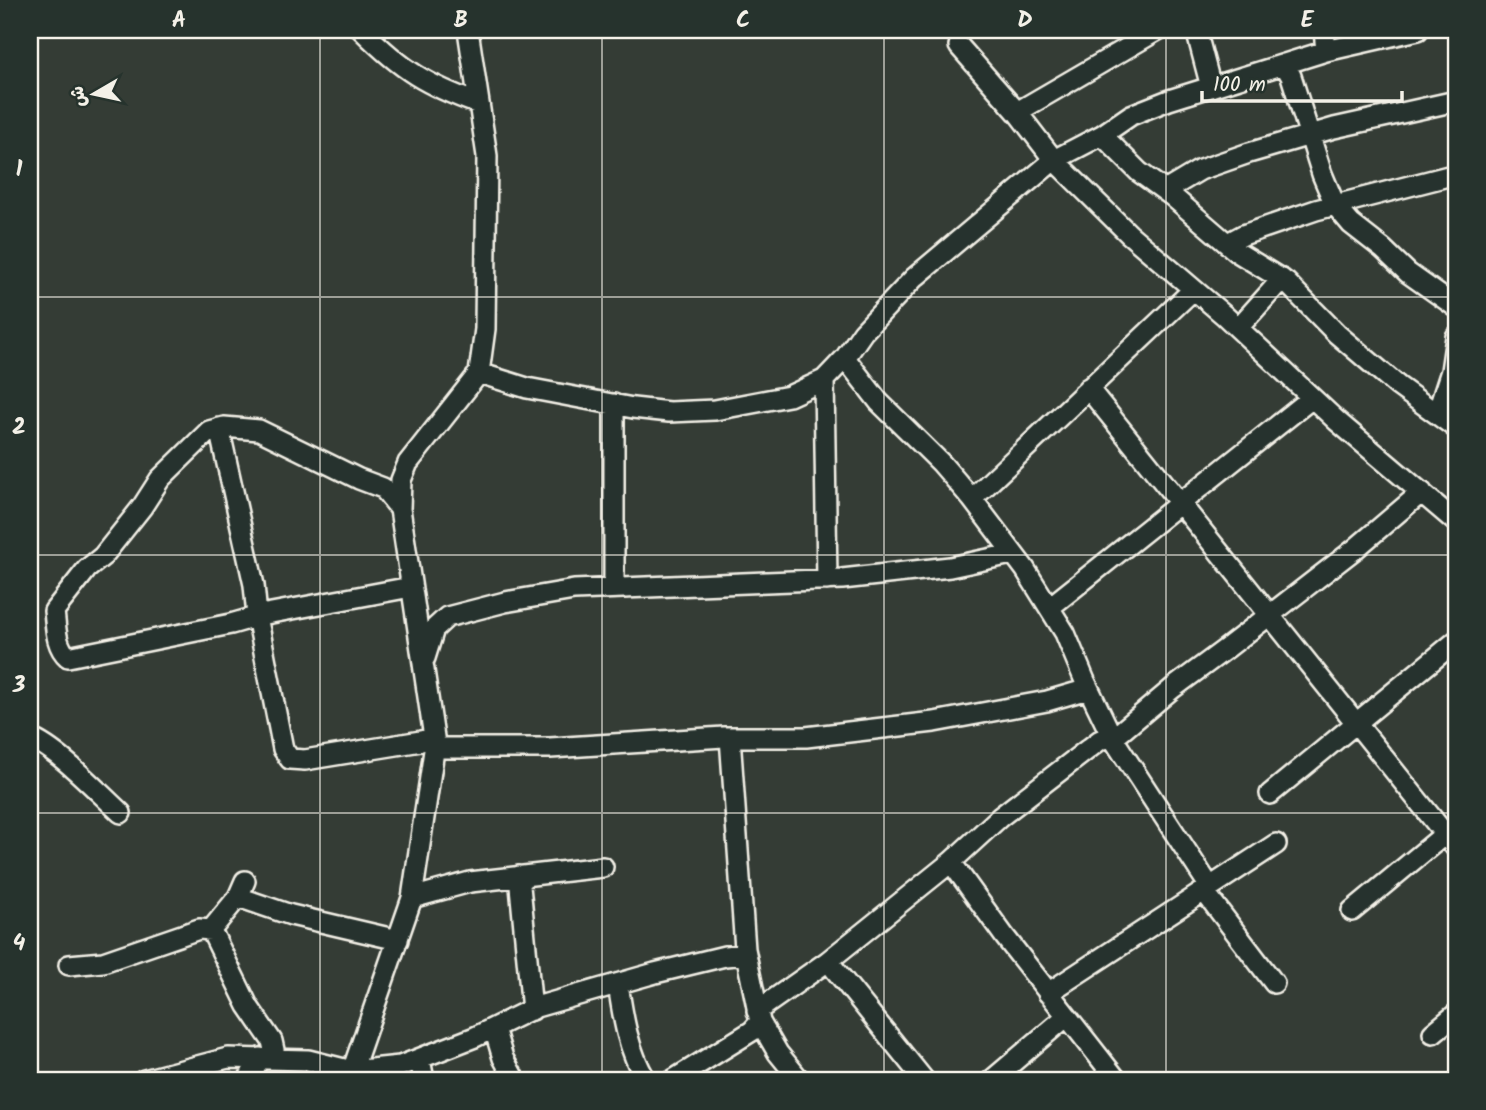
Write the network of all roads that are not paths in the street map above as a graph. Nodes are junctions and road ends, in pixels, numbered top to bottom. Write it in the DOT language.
graph roads {
  1 [pos="362,30"];
  2 [pos="468,30"];
  3 [pos="1158,30"];
  4 [pos="1196,30"];
  5 [pos="1324,30"];
  6 [pos="1418,30"];
  7 [pos="959,46"];
  8 [pos="1326,51"];
  9 [pos="1284,64"];
  10 [pos="1211,87"];
  11 [pos="1456,101"];
  12 [pos="479,104"];
  13 [pos="1017,112"];
  14 [pos="1102,135"];
  15 [pos="1310,136"];
  16 [pos="1054,160"];
  17 [pos="1456,174"];
  18 [pos="1165,191"];
  19 [pos="1335,205"];
  20 [pos="1228,243"];
  21 [pos="1282,279"];
  22 [pos="1193,290"];
  23 [pos="1456,307"];
  24 [pos="1238,328"];
  25 [pos="1456,337"];
  26 [pos="845,358"];
  27 [pos="479,373"];
  28 [pos="824,380"];
  29 [pos="1088,388"];
  30 [pos="1312,398"];
  31 [pos="614,404"];
  32 [pos="1437,414"];
  33 [pos="219,428"];
  34 [pos="1456,428"];
  35 [pos="1422,492"];
  36 [pos="972,499"];
  37 [pos="1181,503"];
  38 [pos="400,509"];
  39 [pos="1451,510"];
  40 [pos="1012,554"];
  41 [pos="827,580"];
  42 [pos="411,587"];
  43 [pos="614,588"];
  44 [pos="1050,607"];
  45 [pos="1270,614"];
  46 [pos="257,616"];
  47 [pos="1456,641"];
  48 [pos="423,665"];
  49 [pos="1088,689"];
  50 [pos="1355,723"];
  51 [pos="730,737"];
  52 [pos="1112,737"];
  53 [pos="30,738"];
  54 [pos="434,743"];
  55 [pos="1270,794"];
  56 [pos="121,813"];
  57 [pos="1453,836"];
  58 [pos="1276,844"];
  59 [pos="951,862"];
  60 [pos="603,867"];
  61 [pos="519,876"];
  62 [pos="1207,889"];
  63 [pos="412,898"];
  64 [pos="1352,911"];
  65 [pos="211,930"];
  66 [pos="398,940"];
  67 [pos="746,954"];
  68 [pos="828,961"];
  69 [pos="69,965"];
  70 [pos="1274,983"];
  71 [pos="618,984"];
  72 [pos="1048,993"];
  73 [pos="532,1010"];
  74 [pos="1456,1014"];
  75 [pos="1067,1016"];
  76 [pos="758,1017"];
  77 [pos="494,1028"];
  78 [pos="1433,1033"];
  79 [pos="265,1058"];
  80 [pos="421,1059"];
  81 [pos="351,1076"];
  82 [pos="144,1080"];
  83 [pos="248,1080"];
  84 [pos="424,1080"];
  85 [pos="515,1080"];
  86 [pos="646,1080"];
  87 [pos="673,1080"];
  88 [pos="800,1080"];
  89 [pos="924,1080"];
  90 [pos="992,1080"];
  91 [pos="1117,1080"];
  1 -- 12 [label="street"];
  2 -- 12 [label="street"];
  3 -- 13 [label="street"];
  4 -- 10 [label="street"];
  5 -- 8 [label="street"];
  6 -- 8 [label="street"];
  7 -- 13 [label="street"];
  8 -- 9 [label="street"];
  9 -- 10 [label="street"];
  9 -- 15 [label="street"];
  10 -- 14 [label="street"];
  11 -- 15 [label="street"];
  12 -- 27 [label="street"];
  13 -- 16 [label="street"];
  14 -- 16 [label="street"];
  14 -- 18 [label="street"];
  15 -- 18 [label="street"];
  15 -- 19 [label="street"];
  16 -- 22 [label="street"];
  16 -- 26 [label="street"];
  17 -- 19 [label="street"];
  18 -- 20 [label="street"];
  19 -- 20 [label="street"];
  19 -- 23 [label="street"];
  20 -- 21 [label="street"];
  21 -- 24 [label="street"];
  21 -- 32 [label="street"];
  22 -- 24 [label="street"];
  22 -- 29 [label="street"];
  24 -- 30 [label="street"];
  25 -- 32 [label="street"];
  26 -- 28 [label="street"];
  26 -- 36 [label="street"];
  27 -- 31 [label="street"];
  27 -- 38 [label="street"];
  28 -- 31 [label="street"];
  28 -- 41 [label="street"];
  29 -- 36 [label="street"];
  29 -- 37 [label="street"];
  30 -- 35 [label="street"];
  30 -- 37 [label="street"];
  31 -- 43 [label="street"];
  32 -- 34 [label="street"];
  33 -- 38 [label="street"];
  33 -- 46 [label="street"];
  33 -- 46 [label="street"];
  35 -- 39 [label="street"];
  35 -- 45 [label="street"];
  36 -- 40 [label="street"];
  37 -- 44 [label="street"];
  37 -- 45 [label="street"];
  38 -- 42 [label="street"];
  40 -- 41 [label="street"];
  40 -- 44 [label="street"];
  41 -- 43 [label="street"];
  42 -- 46 [label="street"];
  42 -- 48 [label="street"];
  43 -- 48 [label="street"];
  44 -- 49 [label="street"];
  45 -- 50 [label="street"];
  45 -- 52 [label="street"];
  46 -- 54 [label="street"];
  47 -- 50 [label="street"];
  48 -- 54 [label="street"];
  49 -- 51 [label="street"];
  49 -- 52 [label="street"];
  50 -- 55 [label="street"];
  50 -- 57 [label="street"];
  51 -- 54 [label="street"];
  51 -- 67 [label="street"];
  52 -- 59 [label="street"];
  52 -- 62 [label="street"];
  53 -- 56 [label="street"];
  54 -- 63 [label="street"];
  57 -- 64 [label="street"];
  58 -- 62 [label="street"];
  59 -- 68 [label="street"];
  59 -- 72 [label="street"];
  60 -- 61 [label="street"];
  61 -- 63 [label="street"];
  61 -- 73 [label="street"];
  62 -- 70 [label="street"];
  62 -- 72 [label="street"];
  63 -- 66 [label="street"];
  65 -- 66 [label="street"];
  65 -- 69 [label="street"];
  65 -- 79 [label="street"];
  66 -- 81 [label="street"];
  67 -- 71 [label="street"];
  67 -- 76 [label="street"];
  68 -- 76 [label="street"];
  68 -- 89 [label="street"];
  71 -- 73 [label="street"];
  71 -- 86 [label="street"];
  72 -- 75 [label="street"];
  73 -- 77 [label="street"];
  74 -- 78 [label="street"];
  75 -- 90 [label="street"];
  75 -- 91 [label="street"];
  76 -- 87 [label="street"];
  76 -- 88 [label="street"];
  77 -- 80 [label="street"];
  77 -- 85 [label="street"];
  79 -- 81 [label="street"];
  79 -- 82 [label="street"];
  79 -- 83 [label="street"];
  80 -- 81 [label="street"];
  80 -- 84 [label="street"];
}
